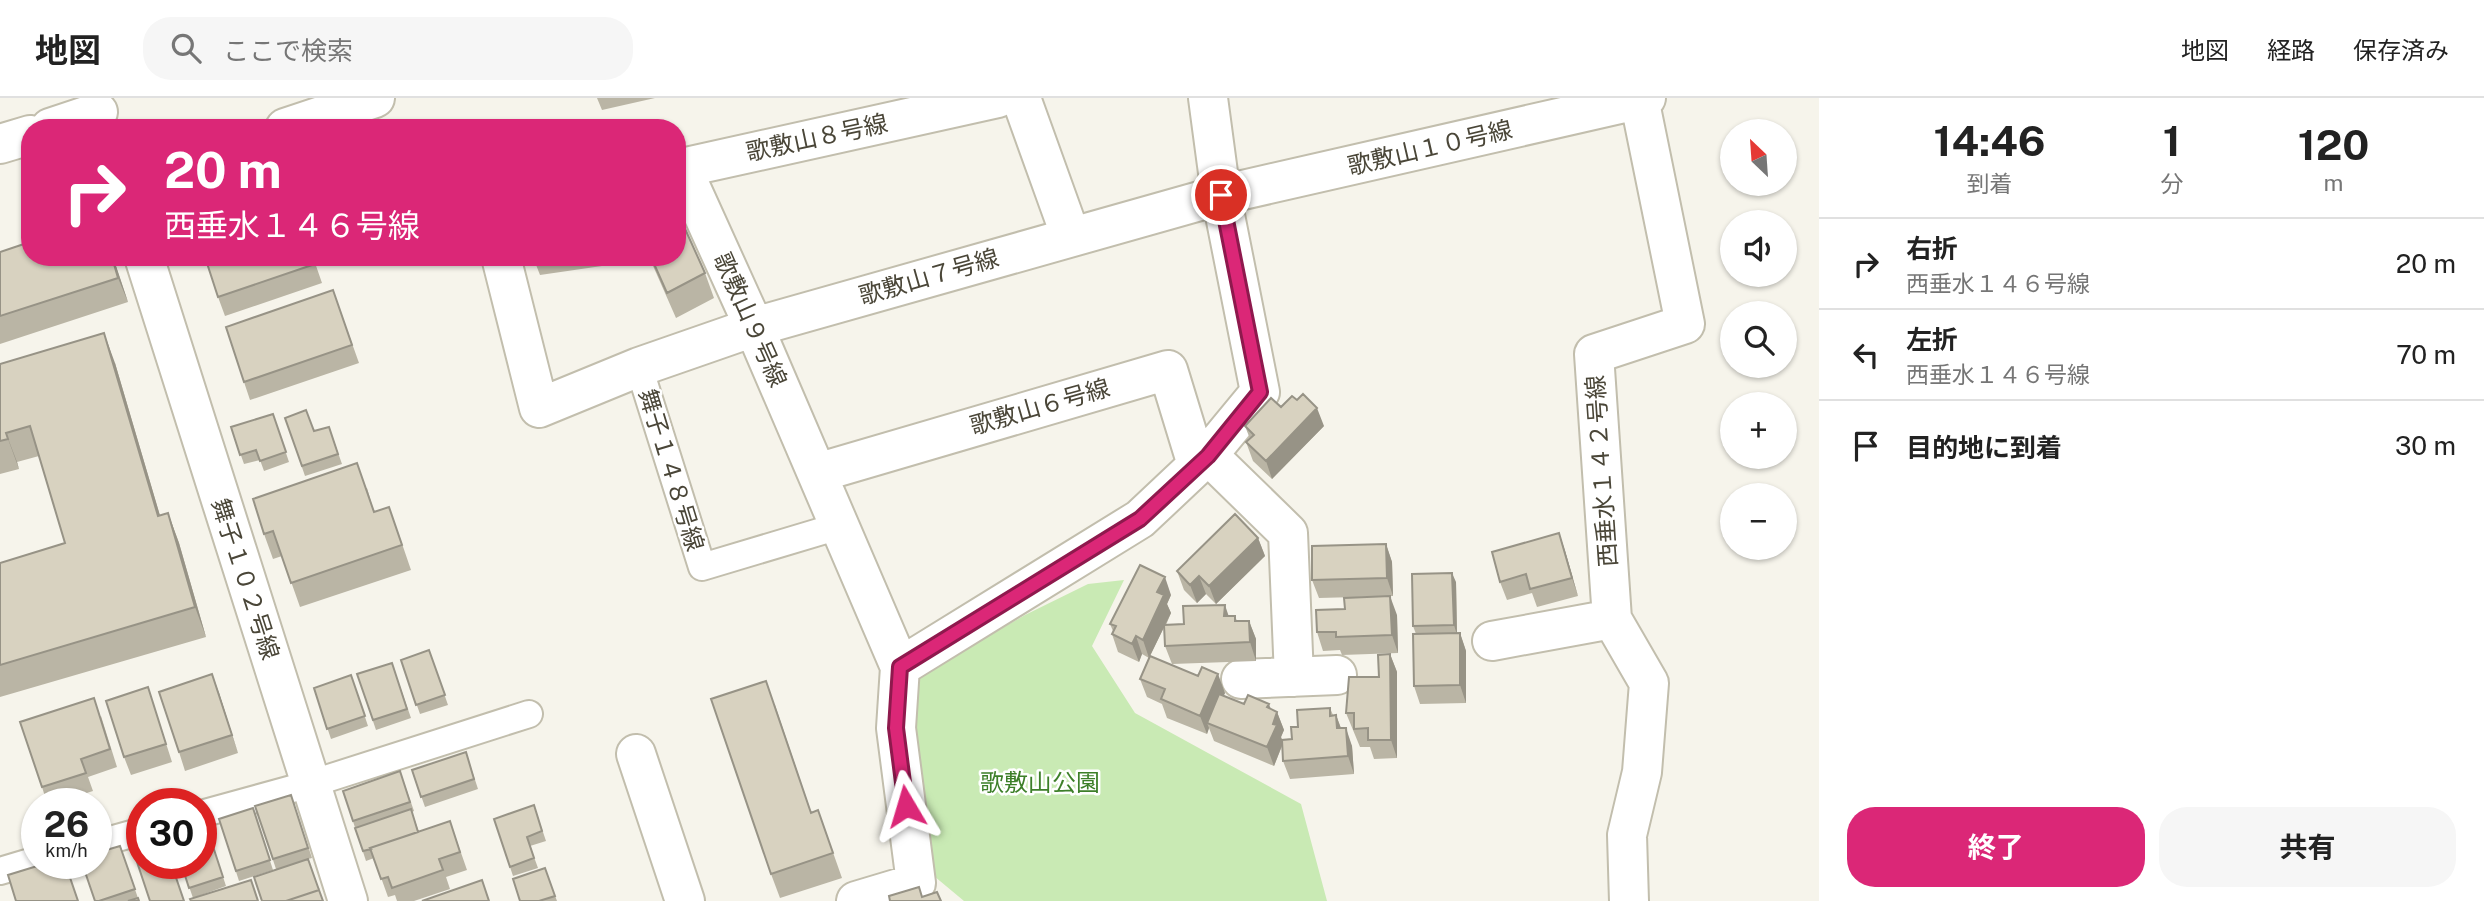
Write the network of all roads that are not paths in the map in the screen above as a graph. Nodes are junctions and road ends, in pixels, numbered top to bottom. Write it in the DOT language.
graph roads {
  1 [pos="375,98"];
  2 [pos="998,98"];
  3 [pos="1021,98"];
  4 [pos="1208,98"];
  5 [pos="1642,99"];
  6 [pos="98,113"];
  7 [pos="79,119"];
  8 [pos="312,119"];
  9 [pos="21,138"];
  10 [pos="0,144"];
  11 [pos="686,166"];
  12 [pos="686,183"];
  13 [pos="1221,195"];
  14 [pos="1072,237"];
  15 [pos="147,266"];
  16 [pos="503,266"];
  17 [pos="754,327"];
  18 [pos="639,367"];
  19 [pos="1203,461"];
  20 [pos="817,473"];
  21 [pos="839,526"];
  22 [pos="1612,619"];
  23 [pos="1492,641"];
  24 [pos="900,667"];
  25 [pos="1338,675"];
  26 [pos="1294,677"];
  27 [pos="1241,679"];
  28 [pos="529,714"];
  29 [pos="636,754"];
  30 [pos="310,784"];
  31 [pos="217,810"];
  32 [pos="21,864"];
  33 [pos="0,870"];
  34 [pos="348,901"];
  35 [pos="685,901"];
  36 [pos="856,901"];
  37 [pos="1629,901"];
  1 -- 8 [label="street"];
  2 -- 11 [label="street, 歌敷山８号線"];
  3 -- 14 [label="street"];
  4 -- 13 [label="street"];
  5 -- 13 [label="street, 歌敷山１０号線"];
  5 -- 22 [label="street, 西垂水１４２号線"];
  6 -- 7 [label="street"];
  9 -- 10 [label="street"];
  12 -- 17 [label="street, 歌敷山９号線"];
  13 -- 14 [label="street, 歌敷山７号線"];
  13 -- 19 [label="street"];
  14 -- 17 [label="street, 歌敷山７号線"];
  15 -- 30 [label="street, 舞子１０２号線"];
  16 -- 18 [label="street, 舞子１４８号線"];
  17 -- 18 [label="street, 歌敷山７号線"];
  17 -- 20 [label="street, 歌敷山９号線"];
  18 -- 21 [label="lane, 舞子１４８号線"];
  19 -- 20 [label="street, 歌敷山６号線"];
  19 -- 24 [label="street"];
  19 -- 26 [label="street"];
  20 -- 21 [label="street, 歌敷山９号線"];
  21 -- 24 [label="street, 歌敷山９号線"];
  22 -- 23 [label="street"];
  22 -- 37 [label="street, 西垂水１４２号線"];
  24 -- 36 [label="street"];
  25 -- 26 [label="street"];
  26 -- 27 [label="street"];
  28 -- 30 [label="lane"];
  29 -- 35 [label="street"];
  30 -- 31 [label="lane"];
  30 -- 34 [label="street, 舞子１０２号線"];
  32 -- 33 [label="lane"];
}
